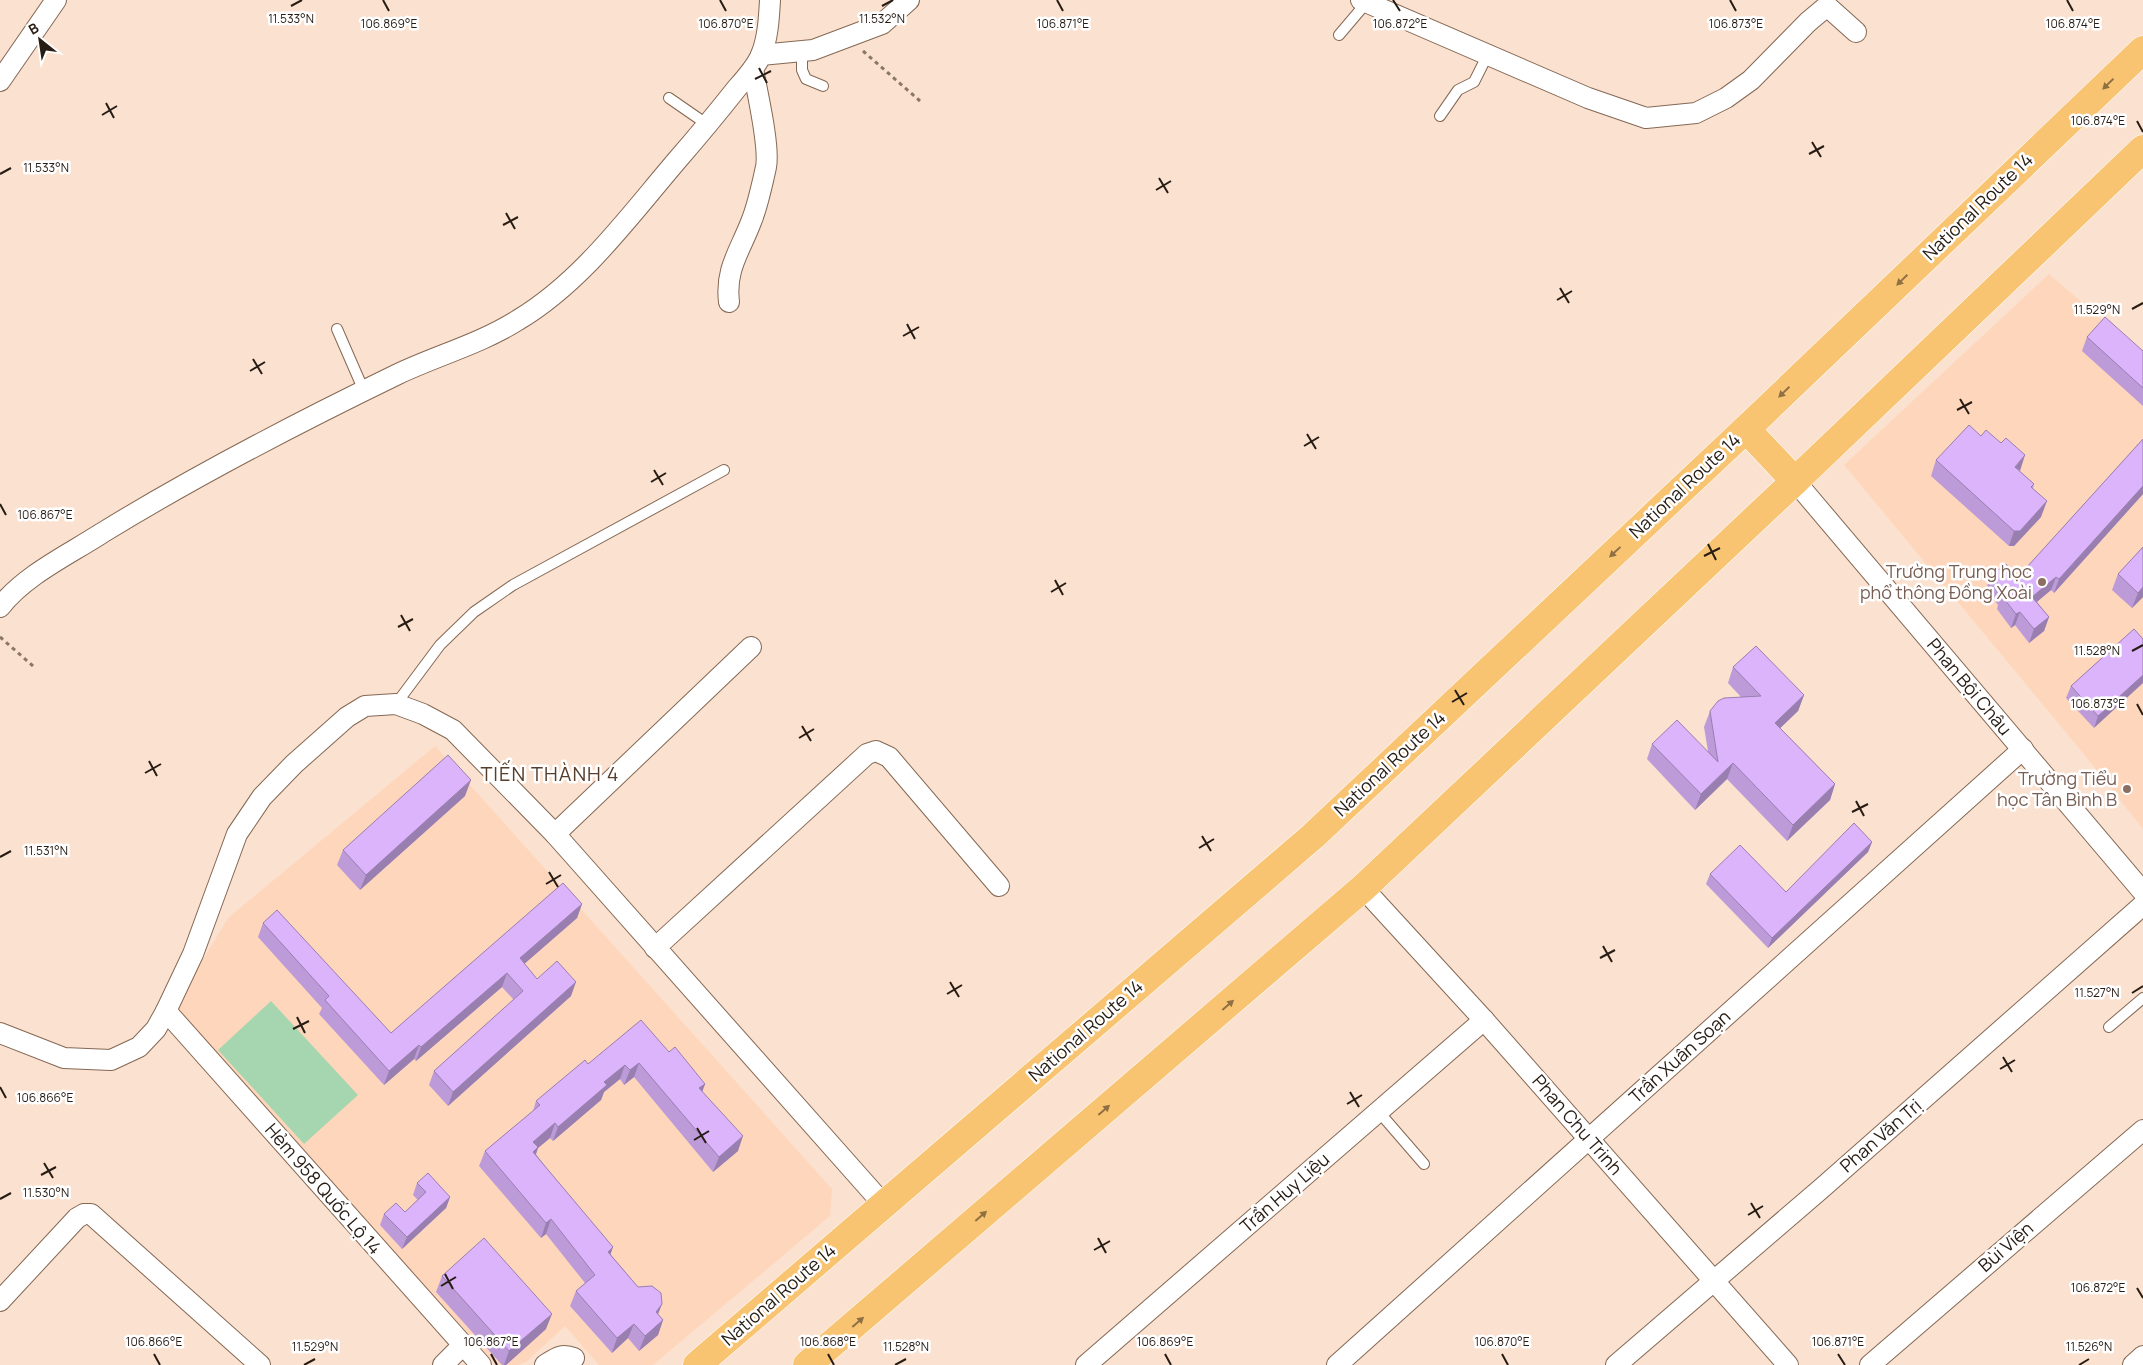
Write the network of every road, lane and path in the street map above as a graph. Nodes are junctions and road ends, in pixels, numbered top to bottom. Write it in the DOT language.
graph roads {
  1 [pos="56,0"];
  2 [pos="770,0"];
  3 [pos="909,0"];
  4 [pos="1364,1"];
  5 [pos="1827,2"];
  6 [pos="1856,32"];
  7 [pos="1339,35"];
  8 [pos="848,38"];
  9 [pos="2143,50"];
  10 [pos="802,52"];
  11 [pos="1488,54"];
  12 [pos="757,62"];
  13 [pos="0,81"];
  14 [pos="823,86"];
  15 [pos="669,98"];
  16 [pos="920,101"];
  17 [pos="1440,116"];
  18 [pos="708,125"];
  19 [pos="2143,150"];
  20 [pos="729,302"];
  21 [pos="337,329"];
  22 [pos="364,391"];
  23 [pos="1746,429"];
  24 [pos="724,470"];
  25 [pos="1795,481"];
  26 [pos="0,607"];
  27 [pos="0,637"];
  28 [pos="751,647"];
  29 [pos="33,666"];
  30 [pos="396,704"];
  31 [pos="2023,749"];
  32 [pos="555,834"];
  33 [pos="999,886"];
  34 [pos="1363,888"];
  35 [pos="2143,892"];
  36 [pos="2143,905"];
  37 [pos="655,948"];
  38 [pos="2143,998"];
  39 [pos="166,1011"];
  40 [pos="1484,1020"];
  41 [pos="2109,1026"];
  42 [pos="0,1033"];
  43 [pos="1379,1112"];
  44 [pos="2143,1130"];
  45 [pos="1589,1140"];
  46 [pos="1424,1164"];
  47 [pos="884,1205"];
  48 [pos="1714,1281"];
  49 [pos="0,1301"];
  50 [pos="462,1346"];
  51 [pos="2143,1356"];
  52 [pos="574,1358"];
  53 [pos="260,1365"];
  54 [pos="443,1365"];
  55 [pos="481,1365"];
  56 [pos="545,1365"];
  57 [pos="697,1365"];
  58 [pos="807,1365"];
  59 [pos="1086,1365"];
  60 [pos="1337,1365"];
  61 [pos="1616,1365"];
  62 [pos="1788,1365"];
  63 [pos="1870,1365"];
  64 [pos="2133,1365"];
  1 -- 13 [label="street"];
  2 -- 12 [label="street"];
  3 -- 8 [label="street"];
  4 -- 7 [label="lane"];
  4 -- 11 [label="street"];
  5 -- 6 [label="street"];
  5 -- 11 [label="street"];
  8 -- 10 [label="street"];
  8 -- 16 [label="path"];
  9 -- 23 [label="highway, National Route 14, one-way"];
  10 -- 12 [label="street"];
  10 -- 14 [label="lane"];
  11 -- 17 [label="lane"];
  12 -- 18 [label="street"];
  12 -- 20 [label="street"];
  15 -- 18 [label="lane"];
  18 -- 22 [label="street"];
  19 -- 25 [label="highway"];
  21 -- 22 [label="lane"];
  22 -- 26 [label="street"];
  23 -- 25 [label="highway"];
  23 -- 47 [label="highway, National Route 14, one-way"];
  24 -- 30 [label="lane"];
  25 -- 31 [label="street, Phan Bội Châu"];
  25 -- 34 [label="highway"];
  27 -- 29 [label="path"];
  28 -- 32 [label="street"];
  30 -- 32 [label="street"];
  30 -- 39 [label="street"];
  31 -- 35 [label="street, Phan Bội Châu"];
  31 -- 45 [label="street, Trần Xuân Soạn"];
  32 -- 37 [label="street"];
  33 -- 37 [label="street"];
  34 -- 40 [label="street, Phan Chu Trinh"];
  58 -- 34 [label="highway, one-way"];
  36 -- 48 [label="street, Phan Văn Trị"];
  37 -- 47 [label="street"];
  38 -- 41 [label="lane"];
  39 -- 42 [label="street"];
  39 -- 50 [label="street, Hẻm 958 Quốc Lộ 14"];
  40 -- 43 [label="street, Trần Huy Liệu"];
  40 -- 45 [label="street, Phan Chu Trinh"];
  43 -- 46 [label="lane"];
  43 -- 59 [label="street, Trần Huy Liệu"];
  44 -- 63 [label="street, Bùi Viện"];
  45 -- 48 [label="street, Phan Chu Trinh"];
  45 -- 60 [label="street, Trần Xuân Soạn"];
  47 -- 57 [label="highway, National Route 14"];
  48 -- 61 [label="street, Phan Văn Trị"];
  48 -- 62 [label="street, Phan Chu Trinh"];
  49 -- 53 [label="street"];
  50 -- 54 [label="street"];
  50 -- 55 [label="street, Hẻm 958 Quốc Lộ 14"];
  51 -- 64 [label="street"];
  52 -- 56 [label="street"];
}
